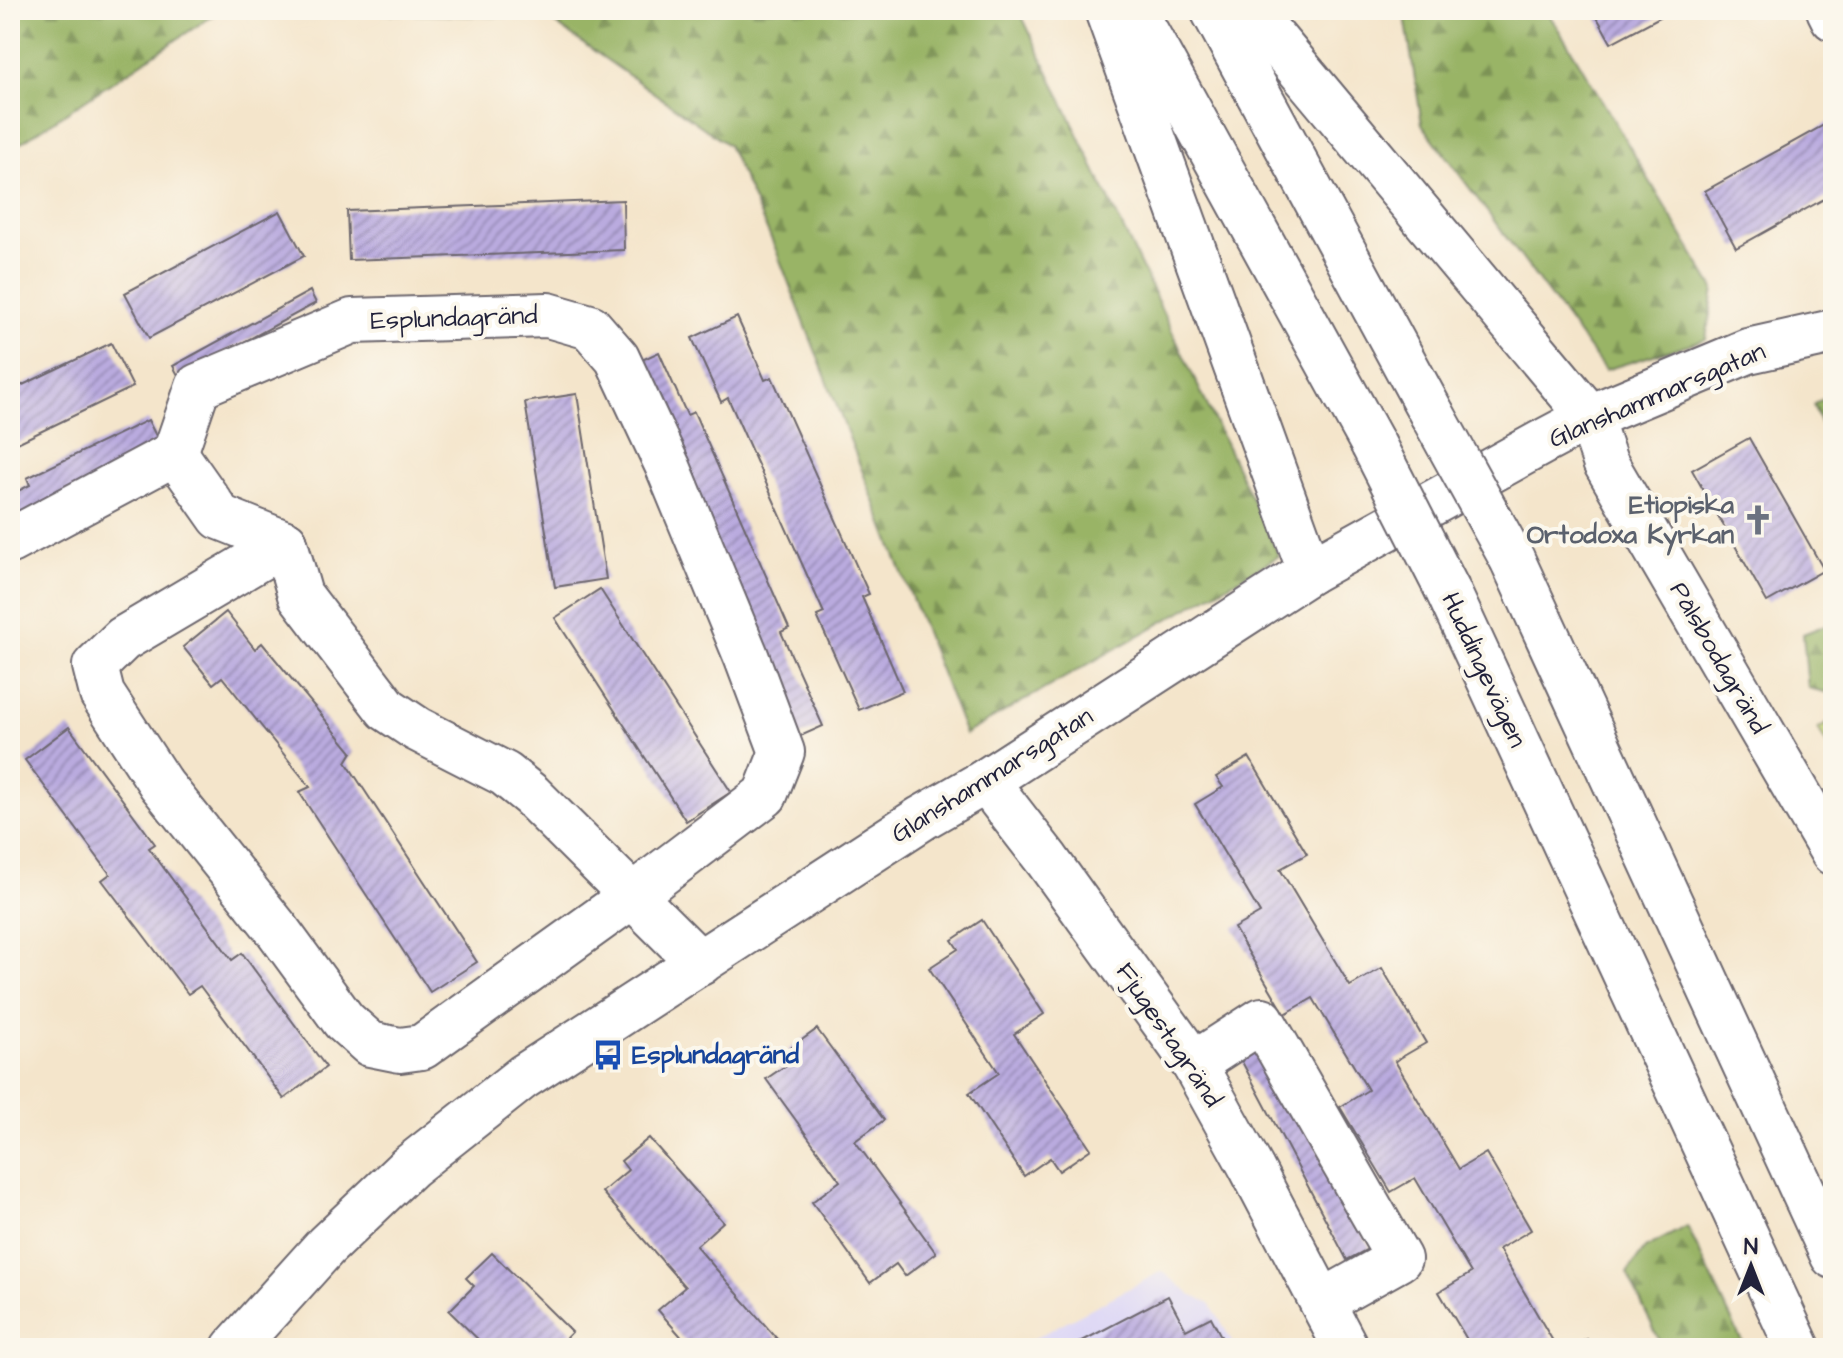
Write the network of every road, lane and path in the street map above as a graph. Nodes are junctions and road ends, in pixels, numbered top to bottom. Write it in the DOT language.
graph roads {
  1 [pos="1107,10"];
  2 [pos="1134,10"];
  3 [pos="1213,10"];
  4 [pos="1252,10"];
  5 [pos="1829,10"];
  6 [pos="1833,18"];
  7 [pos="1833,332"];
  8 [pos="1590,417"];
  9 [pos="175,453"];
  10 [pos="10,541"];
  11 [pos="285,543"];
  12 [pos="1310,571"];
  13 [pos="986,781"];
  14 [pos="1833,853"];
  15 [pos="632,896"];
  16 [pos="700,963"];
  17 [pos="1194,1064"];
  18 [pos="1833,1256"];
  19 [pos="1322,1302"];
  20 [pos="234,1348"];
  21 [pos="1346,1348"];
  22 [pos="1798,1348"];
  1 -- 12 [label="main road"];
  2 -- 22 [label="main road, Huddingevägen, bridge"];
  3 -- 18 [label="main road, bridge"];
  4 -- 8 [label="main road"];
  5 -- 6 [label="main road"];
  7 -- 8 [label="main road, Glanshammarsgatan"];
  8 -- 12 [label="main road, Glanshammarsgatan"];
  8 -- 14 [label="main road, Pålsbodagränd"];
  9 -- 10 [label="main road"];
  9 -- 11 [label="main road"];
  9 -- 15 [label="main road, Esplundagränd"];
  11 -- 15 [label="main road"];
  11 -- 15 [label="main road, Esplundagränd"];
  12 -- 13 [label="main road, Glanshammarsgatan"];
  13 -- 16 [label="main road, Glanshammarsgatan"];
  13 -- 17 [label="main road, Fjugestagränd"];
  15 -- 16 [label="main road"];
  16 -- 20 [label="main road, Glanshammarsgatan"];
  17 -- 19 [label="main road, Fjugestagränd"];
  17 -- 19 [label="main road"];
  19 -- 21 [label="main road, Fjugestagränd"];
}
